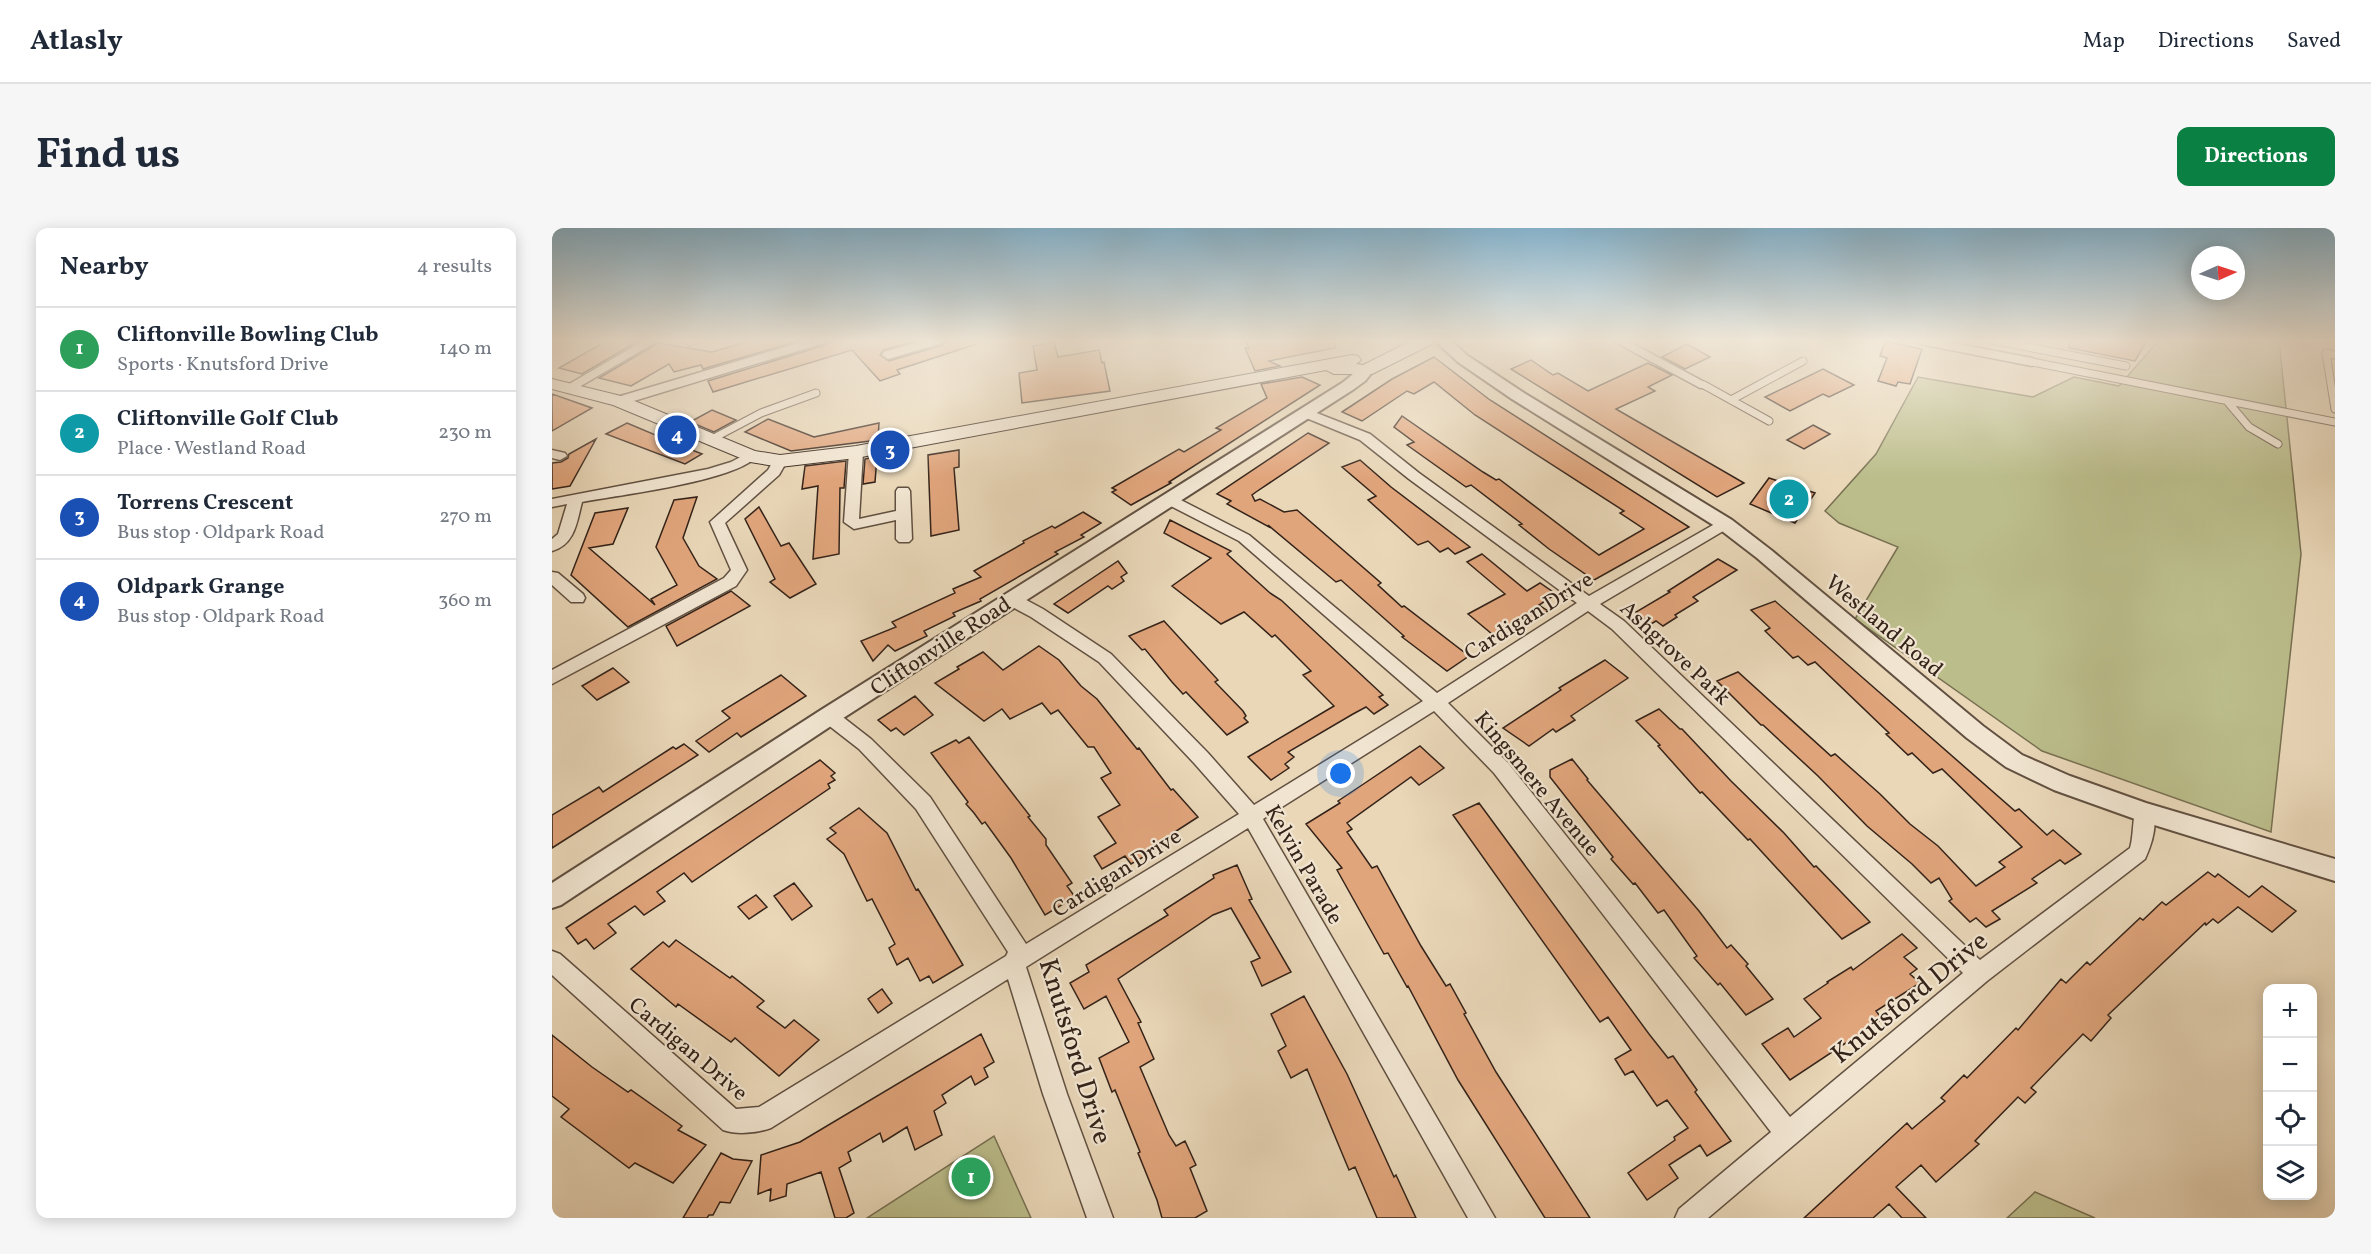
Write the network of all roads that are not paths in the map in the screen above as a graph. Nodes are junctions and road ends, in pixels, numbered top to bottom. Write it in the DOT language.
graph roads {
  1 [pos="565,386"];
  2 [pos="668,386"];
  3 [pos="1211,386"];
  4 [pos="1346,386"];
  5 [pos="1503,386"];
  6 [pos="1706,386"];
  7 [pos="1756,386"];
  8 [pos="2153,386"];
  9 [pos="2331,386"];
  10 [pos="816,393"];
  11 [pos="1731,400"];
  12 [pos="619,401"];
  13 [pos="2227,401"];
  14 [pos="2335,409"];
  15 [pos="1304,412"];
  16 [pos="1768,421"];
  17 [pos="2335,422"];
  18 [pos="710,440"];
  19 [pos="2278,444"];
  20 [pos="856,452"];
  21 [pos="750,456"];
  22 [pos="780,461"];
  23 [pos="903,492"];
  24 [pos="576,499"];
  25 [pos="1168,499"];
  26 [pos="552,503"];
  27 [pos="904,514"];
  28 [pos="1725,524"];
  29 [pos="904,539"];
  30 [pos="552,546"];
  31 [pos="552,577"];
  32 [pos="552,598"];
  33 [pos="1011,599"];
  34 [pos="1589,603"];
  35 [pos="552,678"];
  36 [pos="1436,702"];
  37 [pos="829,716"];
  38 [pos="2144,812"];
  39 [pos="1251,815"];
  40 [pos="2335,870"];
  41 [pos="552,897"];
  42 [pos="552,961"];
  43 [pos="1014,963"];
  44 [pos="1979,974"];
  45 [pos="1788,1134"];
  46 [pos="1101,1218"];
  47 [pos="1482,1218"];
  48 [pos="1688,1218"];
  1 -- 12 [label="main road"];
  2 -- 12 [label="street"];
  3 -- 20 [label="main road"];
  4 -- 15 [label="street, Cliftonville Road"];
  5 -- 28 [label="street, Westland Road"];
  6 -- 11 [label="lane"];
  7 -- 11 [label="lane"];
  8 -- 13 [label="lane"];
  9 -- 14 [label="lane"];
  10 -- 18 [label="lane"];
  11 -- 16 [label="lane"];
  12 -- 18 [label="main road"];
  13 -- 17 [label="lane"];
  13 -- 19 [label="lane"];
  15 -- 25 [label="street, Cliftonville Road"];
  15 -- 34 [label="street, Ashgrove Park"];
  18 -- 21 [label="main road"];
  20 -- 22 [label="main road"];
  20 -- 27 [label="street"];
  21 -- 22 [label="main road"];
  21 -- 24 [label="street"];
  22 -- 35 [label="street"];
  23 -- 27 [label="street"];
  24 -- 26 [label="street"];
  24 -- 30 [label="street"];
  25 -- 33 [label="street, Cliftonville Road"];
  25 -- 36 [label="street, Kingsmere Avenue"];
  27 -- 29 [label="street"];
  28 -- 34 [label="street, Cardigan Drive"];
  28 -- 38 [label="street, Westland Road"];
  31 -- 32 [label="street"];
  33 -- 37 [label="street, Cliftonville Road"];
  33 -- 39 [label="street, Kelvin Parade"];
  34 -- 36 [label="street, Cardigan Drive"];
  34 -- 44 [label="street, Ashgrove Park"];
  36 -- 39 [label="street, Cardigan Drive"];
  36 -- 45 [label="street, Kingsmere Avenue"];
  37 -- 41 [label="street, Cliftonville Road"];
  37 -- 43 [label="street, Knutsford Drive"];
  38 -- 40 [label="street, Westland Road"];
  38 -- 44 [label="street, Knutsford Drive"];
  39 -- 43 [label="street, Cardigan Drive"];
  39 -- 47 [label="street, Kelvin Parade"];
  42 -- 43 [label="street, Cardigan Drive"];
  43 -- 46 [label="street, Knutsford Drive"];
  44 -- 45 [label="street, Knutsford Drive"];
  45 -- 48 [label="street, Knutsford Drive"];
}
